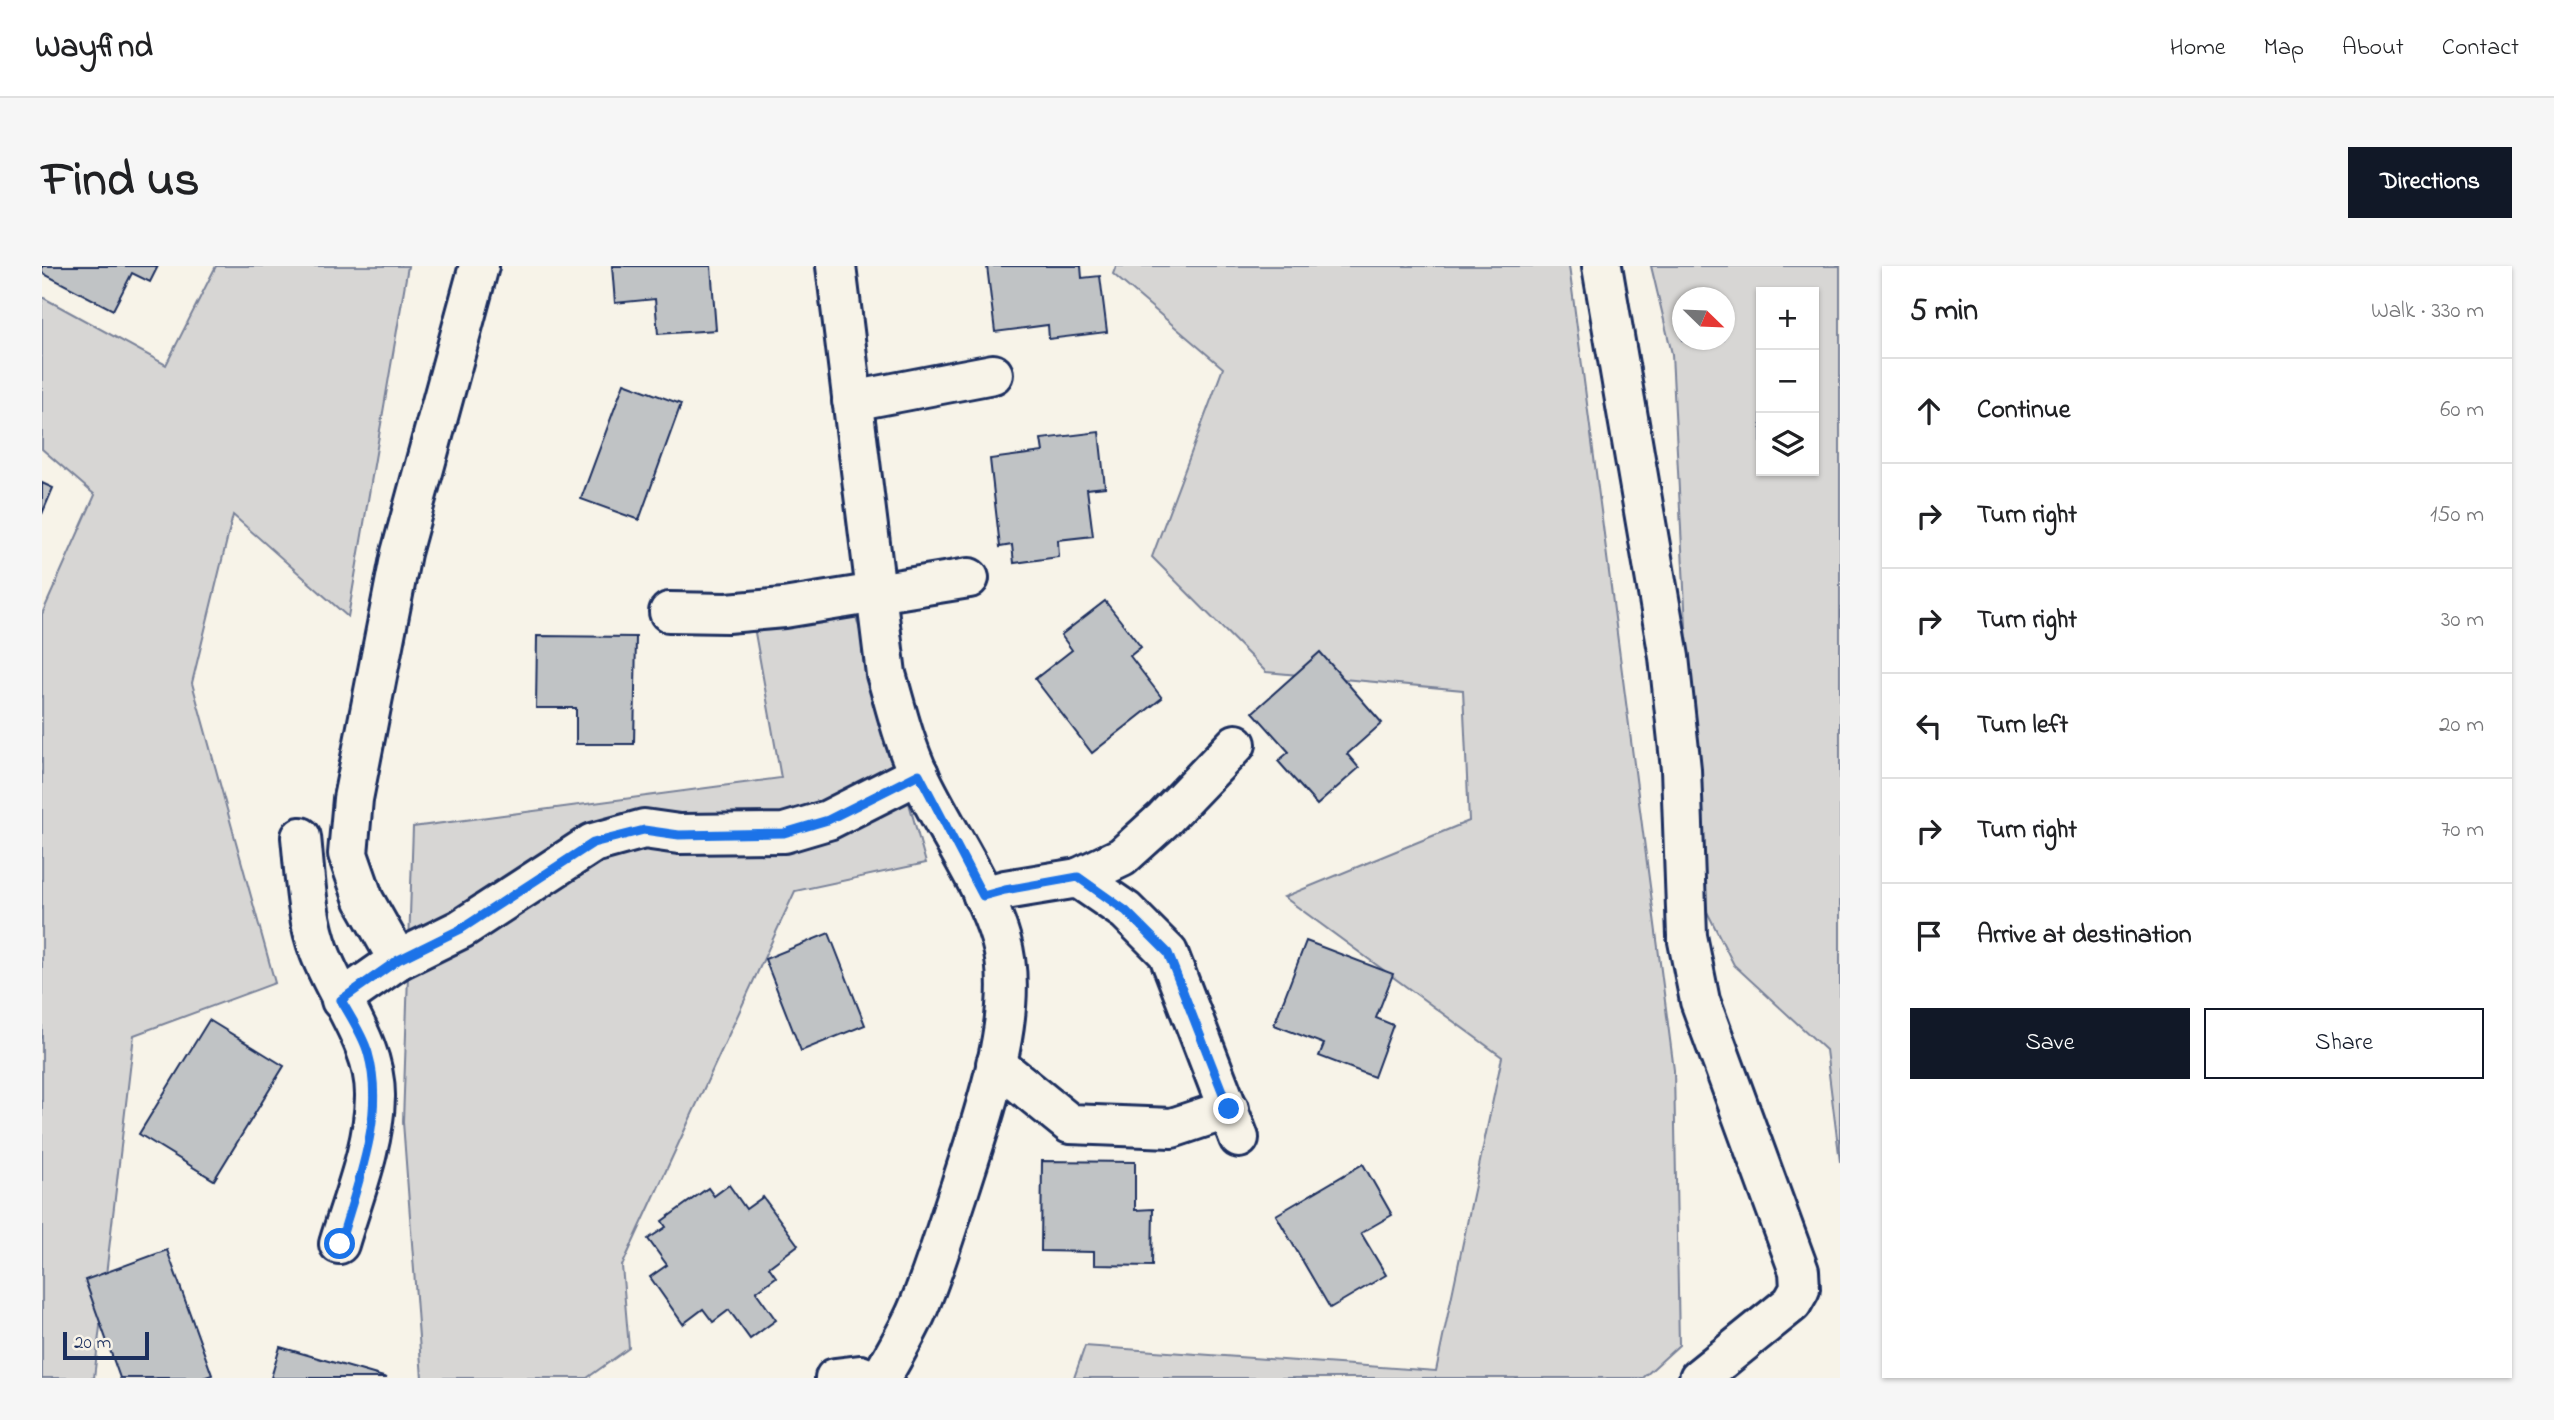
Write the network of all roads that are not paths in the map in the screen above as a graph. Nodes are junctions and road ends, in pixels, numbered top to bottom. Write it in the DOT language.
graph roads {
  1 [pos="479,266"];
  2 [pos="836,266"];
  3 [pos="1602,266"];
  4 [pos="993,373"];
  5 [pos="852,401"];
  6 [pos="969,578"];
  7 [pos="877,592"];
  8 [pos="669,612"];
  9 [pos="1236,744"];
  10 [pos="919,774"];
  11 [pos="301,837"];
  12 [pos="1078,877"];
  13 [pos="983,896"];
  14 [pos="398,960"];
  15 [pos="341,1000"];
  16 [pos="996,1064"];
  17 [pos="340,1244"];
  18 [pos="835,1378"];
  19 [pos="868,1378"];
  20 [pos="881,1378"];
  21 [pos="1699,1378"];
  1 -- 14 [label="street"];
  2 -- 5 [label="street"];
  3 -- 21 [label="street"];
  4 -- 5 [label="street"];
  5 -- 7 [label="street"];
  6 -- 7 [label="street"];
  7 -- 8 [label="street"];
  7 -- 10 [label="street"];
  9 -- 12 [label="street"];
  10 -- 13 [label="street"];
  10 -- 14 [label="street"];
  11 -- 15 [label="street"];
  12 -- 13 [label="street"];
  12 -- 16 [label="street"];
  13 -- 16 [label="street"];
  14 -- 15 [label="street"];
  15 -- 17 [label="street"];
  16 -- 20 [label="street"];
  18 -- 19 [label="street"];
}
